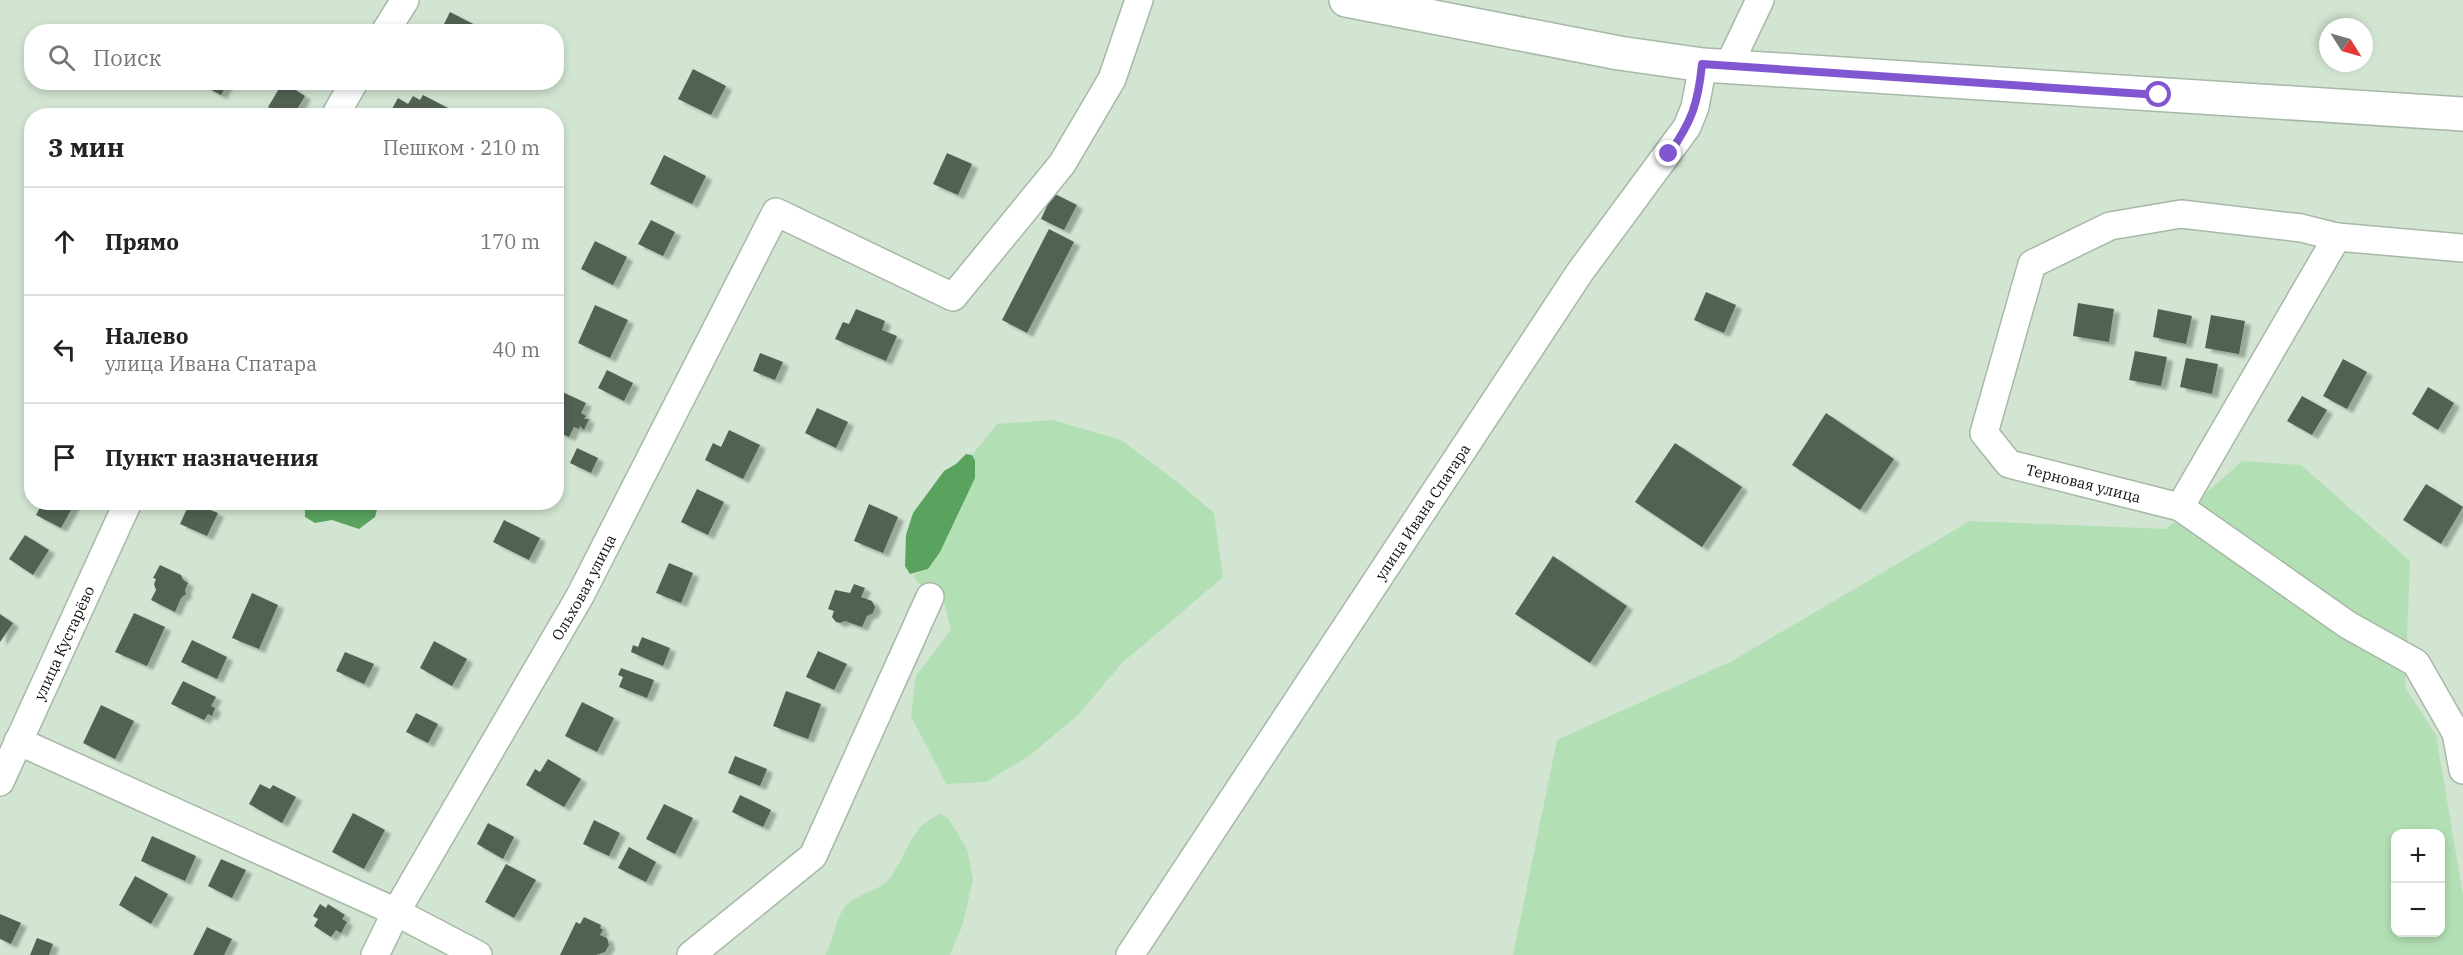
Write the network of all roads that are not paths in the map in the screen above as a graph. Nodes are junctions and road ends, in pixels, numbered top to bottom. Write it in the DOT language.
graph roads {
  1 [pos="405,0"];
  2 [pos="1139,0"];
  3 [pos="1346,0"];
  4 [pos="1760,0"];
  5 [pos="1389,4"];
  6 [pos="390,24"];
  7 [pos="1715,66"];
  8 [pos="350,90"];
  9 [pos="339,108"];
  10 [pos="2463,114"];
  11 [pos="2337,237"];
  12 [pos="2463,248"];
  13 [pos="2180,507"];
  14 [pos="124,510"];
  15 [pos="930,597"];
  16 [pos="18,741"];
  17 [pos="2463,770"];
  18 [pos="0,782"];
  19 [pos="396,912"];
  20 [pos="375,955"];
  21 [pos="478,955"];
  22 [pos="691,955"];
  23 [pos="1130,955"];
  1 -- 6 [label="street"];
  2 -- 19 [label="street, Ольховая улица"];
  3 -- 5 [label="main road"];
  4 -- 7 [label="street, улица Ивана Спатара"];
  5 -- 7 [label="main road"];
  7 -- 10 [label="main road"];
  7 -- 23 [label="street, улица Ивана Спатара"];
  8 -- 9 [label="street"];
  11 -- 12 [label="street"];
  11 -- 13 [label="street"];
  11 -- 13 [label="street, Терновая улица"];
  13 -- 17 [label="street, Терновая улица"];
  14 -- 16 [label="street, улица Кустарёво"];
  15 -- 22 [label="street"];
  16 -- 18 [label="street, улица Кустарёво"];
  16 -- 19 [label="street"];
  19 -- 20 [label="street, Ольховая улица"];
  19 -- 21 [label="street"];
}
